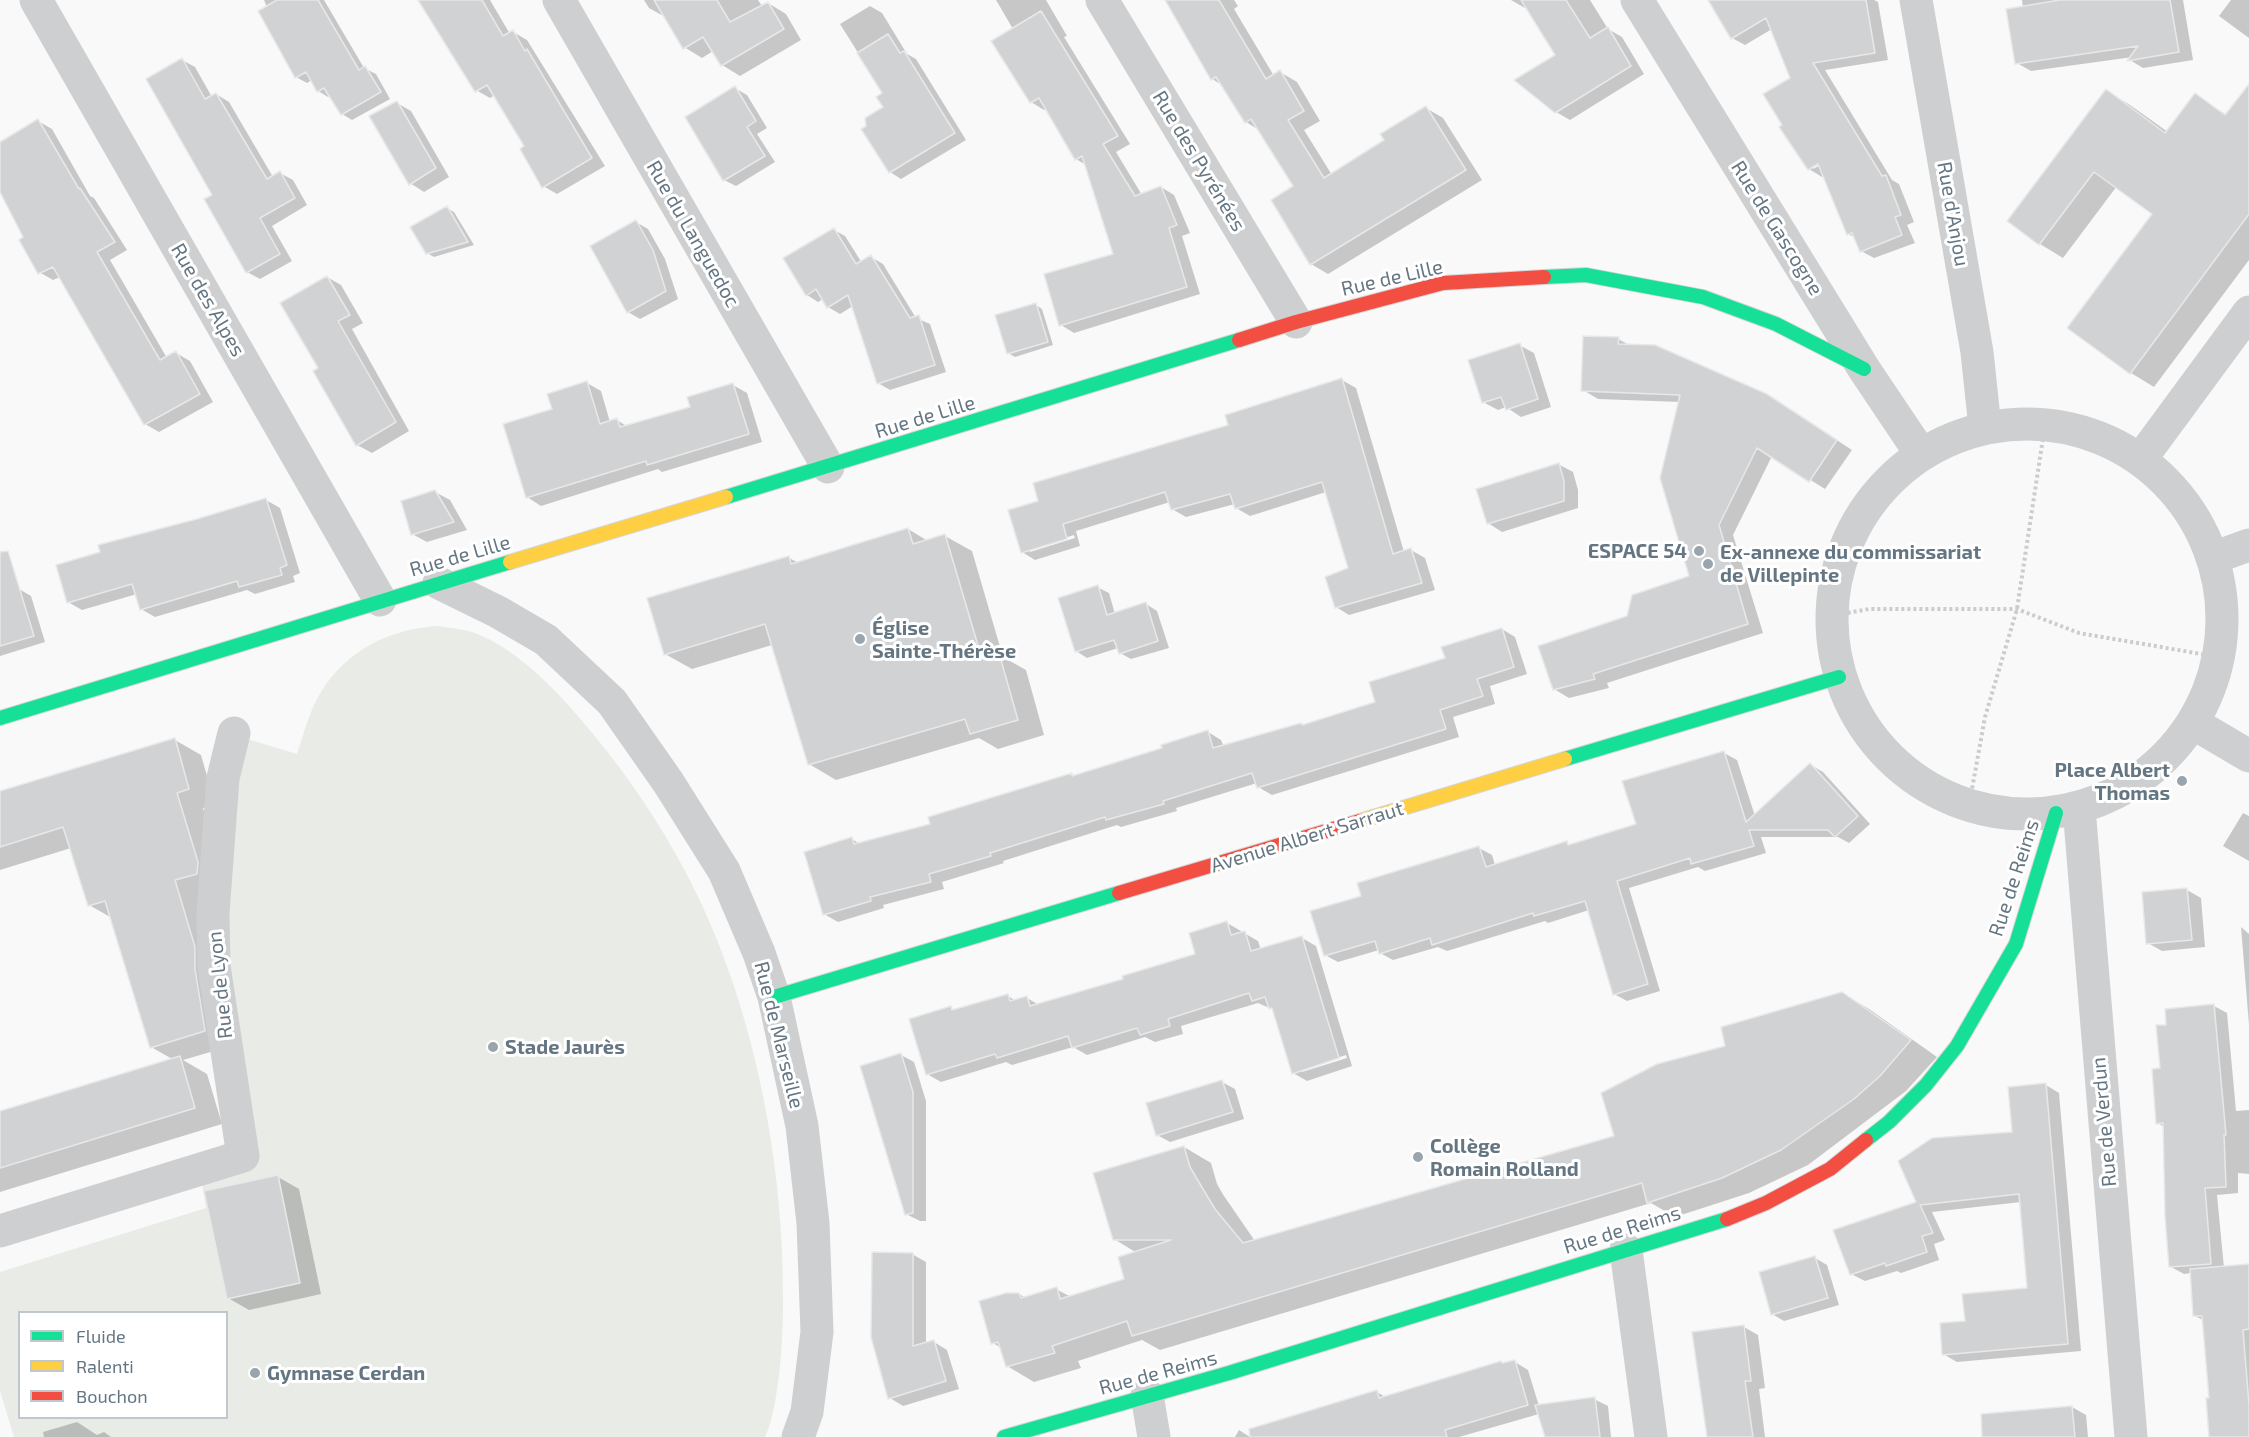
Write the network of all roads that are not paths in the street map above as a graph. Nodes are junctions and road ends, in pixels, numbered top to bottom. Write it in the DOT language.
graph roads {
  1 [pos="36,0"];
  2 [pos="559,0"];
  3 [pos="1102,0"];
  4 [pos="1637,0"];
  5 [pos="1916,0"];
  6 [pos="2249,312"];
  7 [pos="1296,322"];
  8 [pos="1864,369"];
  9 [pos="1985,428"];
  10 [pos="1922,454"];
  11 [pos="2140,460"];
  12 [pos="828,467"];
  13 [pos="2249,545"];
  14 [pos="2213,558"];
  15 [pos="439,583"];
  16 [pos="380,600"];
  17 [pos="1839,676"];
  18 [pos="0,718"];
  19 [pos="2193,723"];
  20 [pos="234,734"];
  21 [pos="2249,756"];
  22 [pos="2067,810"];
  23 [pos="774,998"];
  24 [pos="0,1231"];
  25 [pos="1626,1250"];
  26 [pos="1147,1395"];
  27 [pos="798,1437"];
  28 [pos="1004,1437"];
  29 [pos="1154,1437"];
  30 [pos="1650,1437"];
  31 [pos="2131,1437"];
  1 -- 16 [label="street, Rue des Alpes"];
  2 -- 12 [label="street, Rue du Languedoc"];
  3 -- 7 [label="street, Rue des Pyrénées"];
  4 -- 8 [label="street, Rue de Gascogne"];
  5 -- 9 [label="street, Rue d'Anjou"];
  6 -- 11 [label="street"];
  7 -- 8 [label="street, Rue de Lille"];
  7 -- 12 [label="street, Rue de Lille"];
  8 -- 10 [label="street, Rue de Gascogne"];
  9 -- 10 [label="street"];
  9 -- 11 [label="street"];
  10 -- 17 [label="street"];
  11 -- 14 [label="street"];
  12 -- 15 [label="street, Rue de Lille"];
  13 -- 14 [label="street"];
  14 -- 19 [label="street"];
  15 -- 16 [label="street, Rue de Lille"];
  15 -- 23 [label="street, Rue de Marseille"];
  16 -- 18 [label="street, Rue de Lille"];
  17 -- 22 [label="street"];
  17 -- 23 [label="street, Avenue Albert Sarraut"];
  19 -- 21 [label="street"];
  19 -- 22 [label="street"];
  20 -- 24 [label="street, Rue de Lyon"];
  22 -- 25 [label="street, Rue de Reims"];
  22 -- 31 [label="street, Rue de Verdun"];
  23 -- 27 [label="street, Rue de Marseille"];
  25 -- 26 [label="street, Rue de Reims"];
  25 -- 30 [label="street"];
  26 -- 28 [label="street, Rue de Reims"];
  26 -- 29 [label="street"];
}
